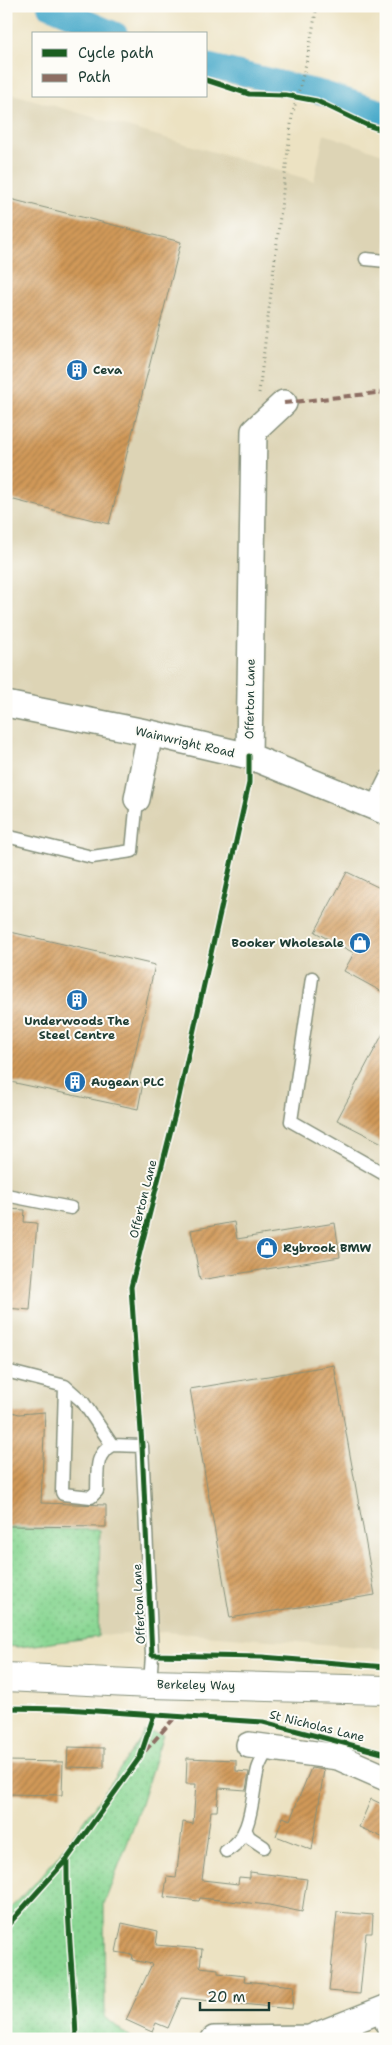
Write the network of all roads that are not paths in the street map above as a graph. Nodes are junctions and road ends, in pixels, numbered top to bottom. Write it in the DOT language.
graph roads {
  1 [pos="366,259"];
  2 [pos="386,261"];
  3 [pos="284,403"];
  4 [pos="6,704"];
  5 [pos="150,733"];
  6 [pos="250,756"];
  7 [pos="386,777"];
  8 [pos="137,798"];
  9 [pos="379,808"];
  10 [pos="6,836"];
  11 [pos="312,978"];
  12 [pos="386,1175"];
  13 [pos="6,1195"];
  14 [pos="71,1208"];
  15 [pos="6,1371"];
  16 [pos="64,1386"];
  17 [pos="112,1445"];
  18 [pos="6,1677"];
  19 [pos="150,1684"];
  20 [pos="386,1690"];
  21 [pos="259,1746"];
  22 [pos="386,1778"];
  23 [pos="246,1831"];
  24 [pos="264,1847"];
  25 [pos="226,1851"];
  26 [pos="381,2010"];
  27 [pos="386,2036"];
  28 [pos="214,2039"];
  1 -- 2 [label="lane"];
  3 -- 6 [label="street, Offerton Lane"];
  4 -- 5 [label="street, Wainwright Road"];
  5 -- 6 [label="street, Wainwright Road"];
  5 -- 8 [label="street"];
  6 -- 9 [label="street, Wainwright Road"];
  7 -- 9 [label="lane"];
  8 -- 10 [label="lane"];
  11 -- 12 [label="lane"];
  13 -- 14 [label="lane"];
  15 -- 16 [label="lane"];
  16 -- 17 [label="lane"];
  16 -- 17 [label="lane"];
  17 -- 19 [label="lane, Offerton Lane"];
  18 -- 19 [label="main road, Berkeley Way"];
  19 -- 20 [label="main road, Berkeley Way"];
  21 -- 22 [label="street"];
  21 -- 23 [label="lane"];
  23 -- 24 [label="lane"];
  23 -- 25 [label="lane"];
  26 -- 27 [label="lane"];
  26 -- 28 [label="street"];
}
